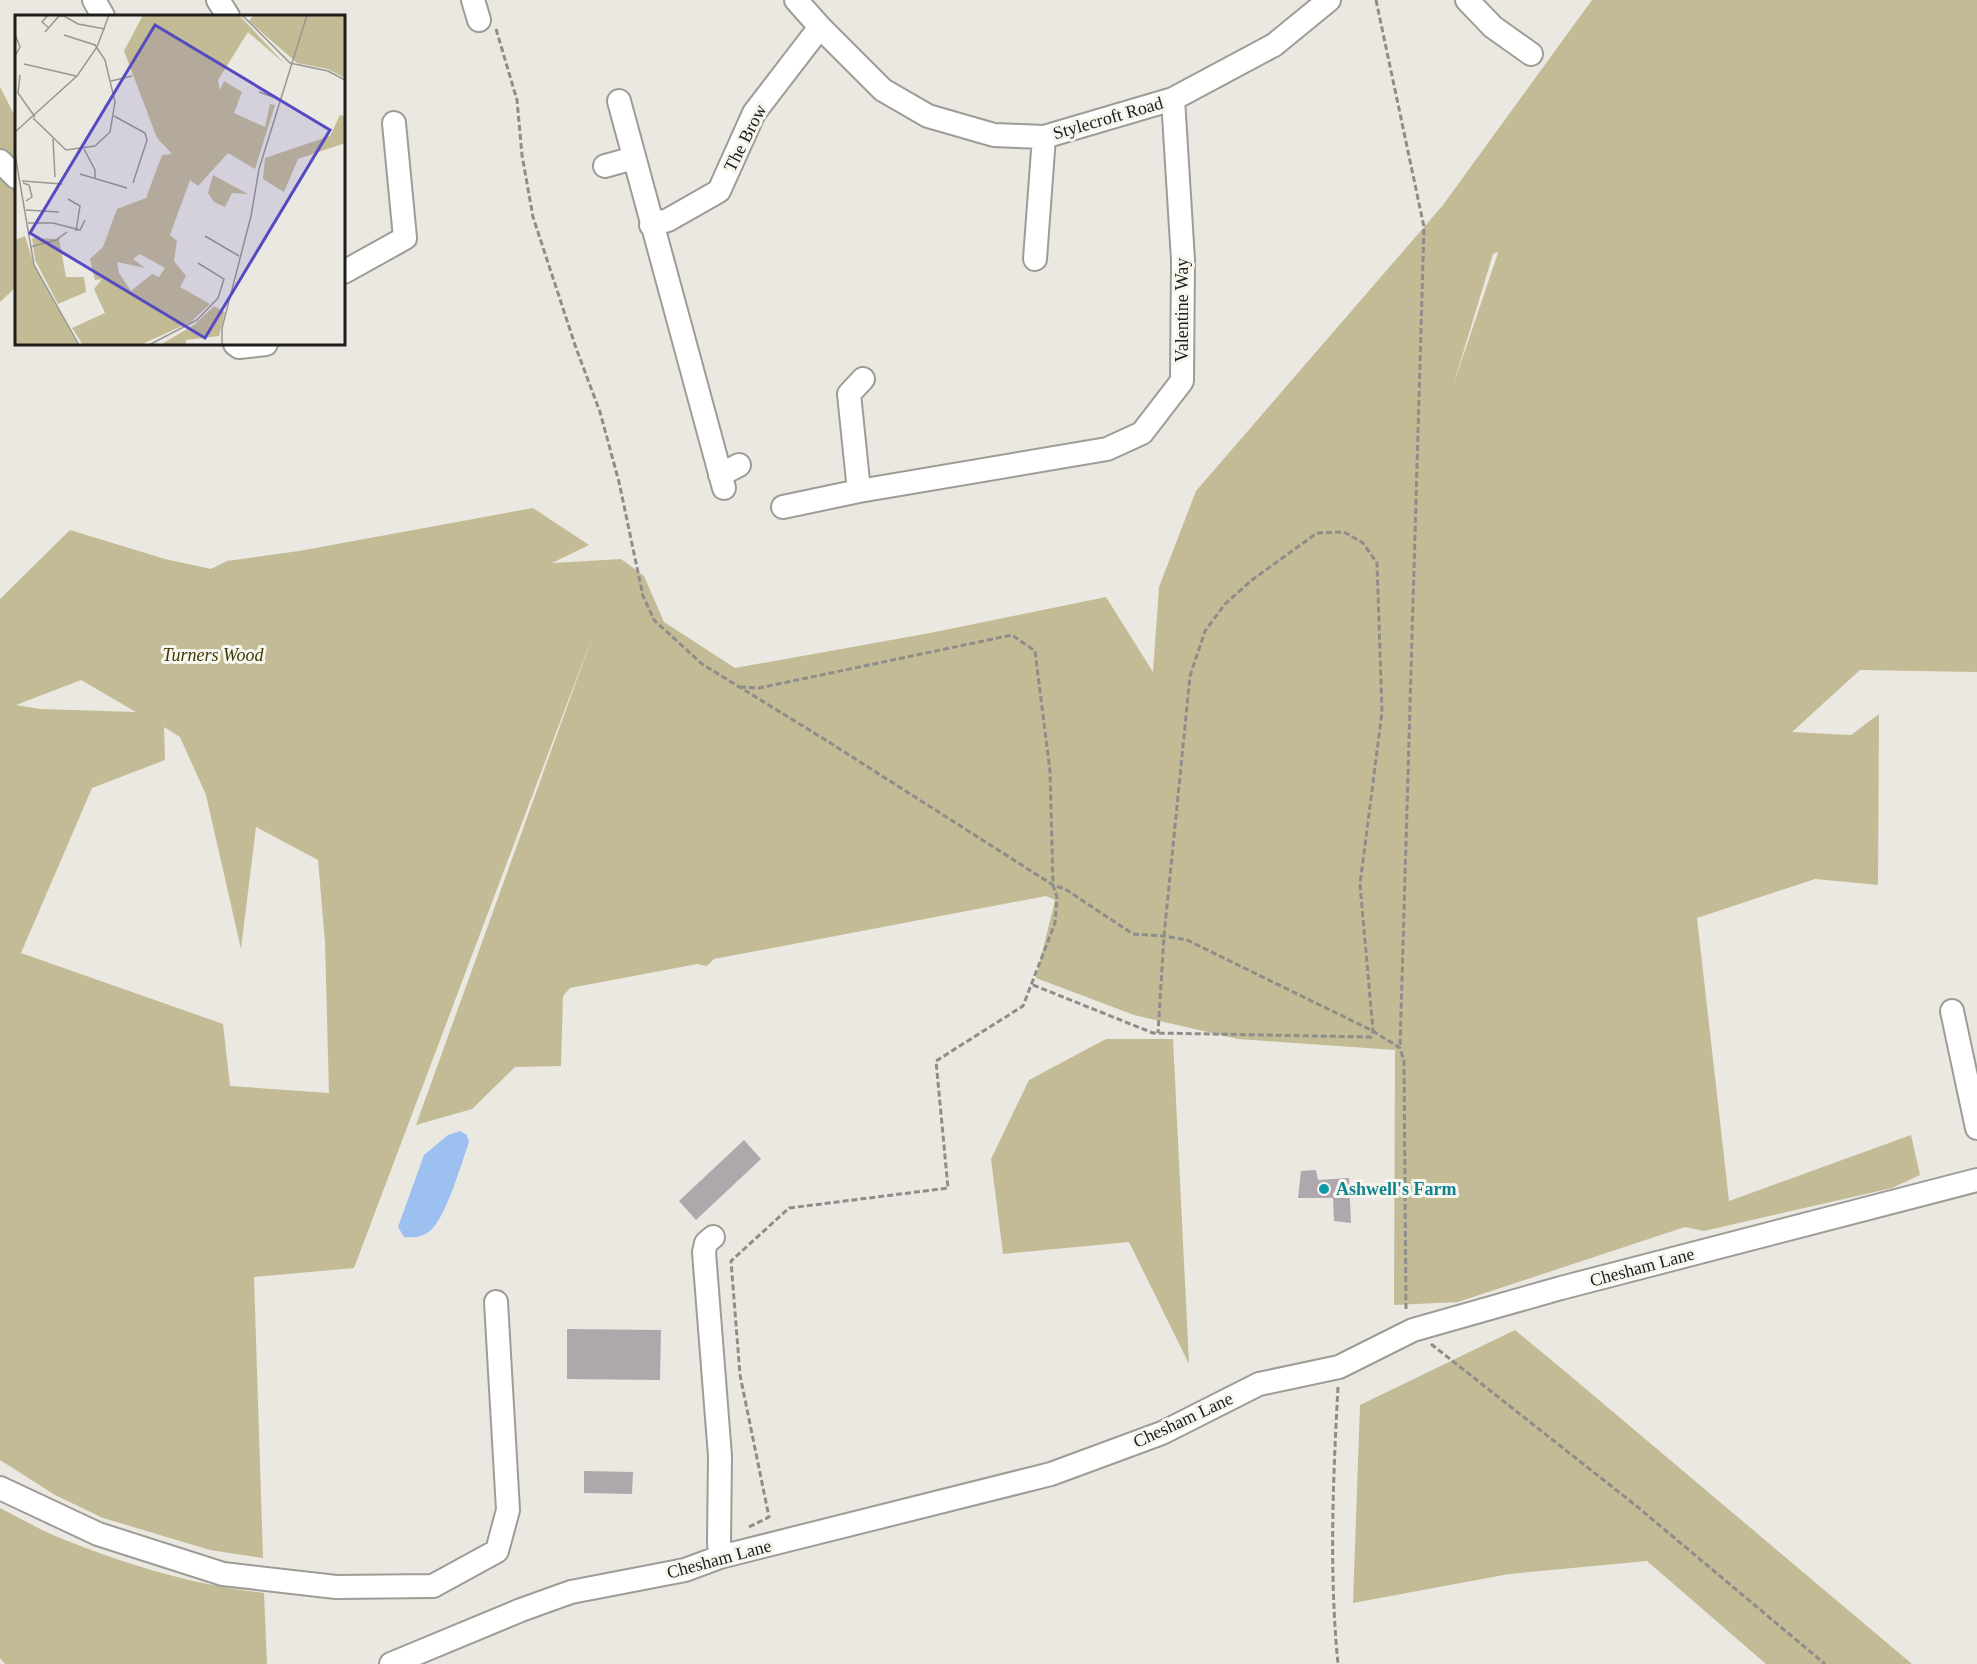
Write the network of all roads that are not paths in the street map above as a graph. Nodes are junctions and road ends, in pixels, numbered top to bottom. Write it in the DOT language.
graph roads {
  1 [pos="94,0"];
  2 [pos="218,0"];
  3 [pos="796,0"];
  4 [pos="1329,0"];
  5 [pos="1467,0"];
  6 [pos="103,15"];
  7 [pos="227,15"];
  8 [pos="820,27"];
  9 [pos="1531,54"];
  10 [pos="1173,99"];
  11 [pos="619,101"];
  12 [pos="394,123"];
  13 [pos="1044,137"];
  14 [pos="634,158"];
  15 [pos="0,161"];
  16 [pos="605,166"];
  17 [pos="15,176"];
  18 [pos="651,225"];
  19 [pos="1035,259"];
  20 [pos="345,271"];
  21 [pos="236,345"];
  22 [pos="260,345"];
  23 [pos="863,379"];
  24 [pos="728,476"];
  25 [pos="859,491"];
  26 [pos="783,507"];
  27 [pos="1952,1011"];
  28 [pos="1977,1128"];
  29 [pos="1977,1180"];
  30 [pos="713,1237"];
  31 [pos="496,1302"];
  32 [pos="0,1488"];
  33 [pos="720,1557"];
  34 [pos="391,1664"];
  1 -- 6 [label="street"];
  2 -- 7 [label="street"];
  3 -- 8 [label="street, Stylecroft Road"];
  4 -- 10 [label="street, Stylecroft Road"];
  5 -- 9 [label="street"];
  8 -- 13 [label="street, Stylecroft Road"];
  8 -- 18 [label="street, The Brow"];
  10 -- 13 [label="street, Stylecroft Road"];
  10 -- 25 [label="street, Valentine Way"];
  11 -- 14 [label="street"];
  12 -- 20 [label="street"];
  13 -- 19 [label="street"];
  14 -- 16 [label="street"];
  14 -- 18 [label="street"];
  15 -- 17 [label="street"];
  18 -- 24 [label="street"];
  21 -- 22 [label="street"];
  23 -- 25 [label="street"];
  25 -- 26 [label="street, Valentine Way"];
  27 -- 28 [label="street"];
  29 -- 33 [label="street, Chesham Lane"];
  30 -- 33 [label="street"];
  31 -- 32 [label="street"];
  33 -- 34 [label="street, Chesham Lane"];
}
